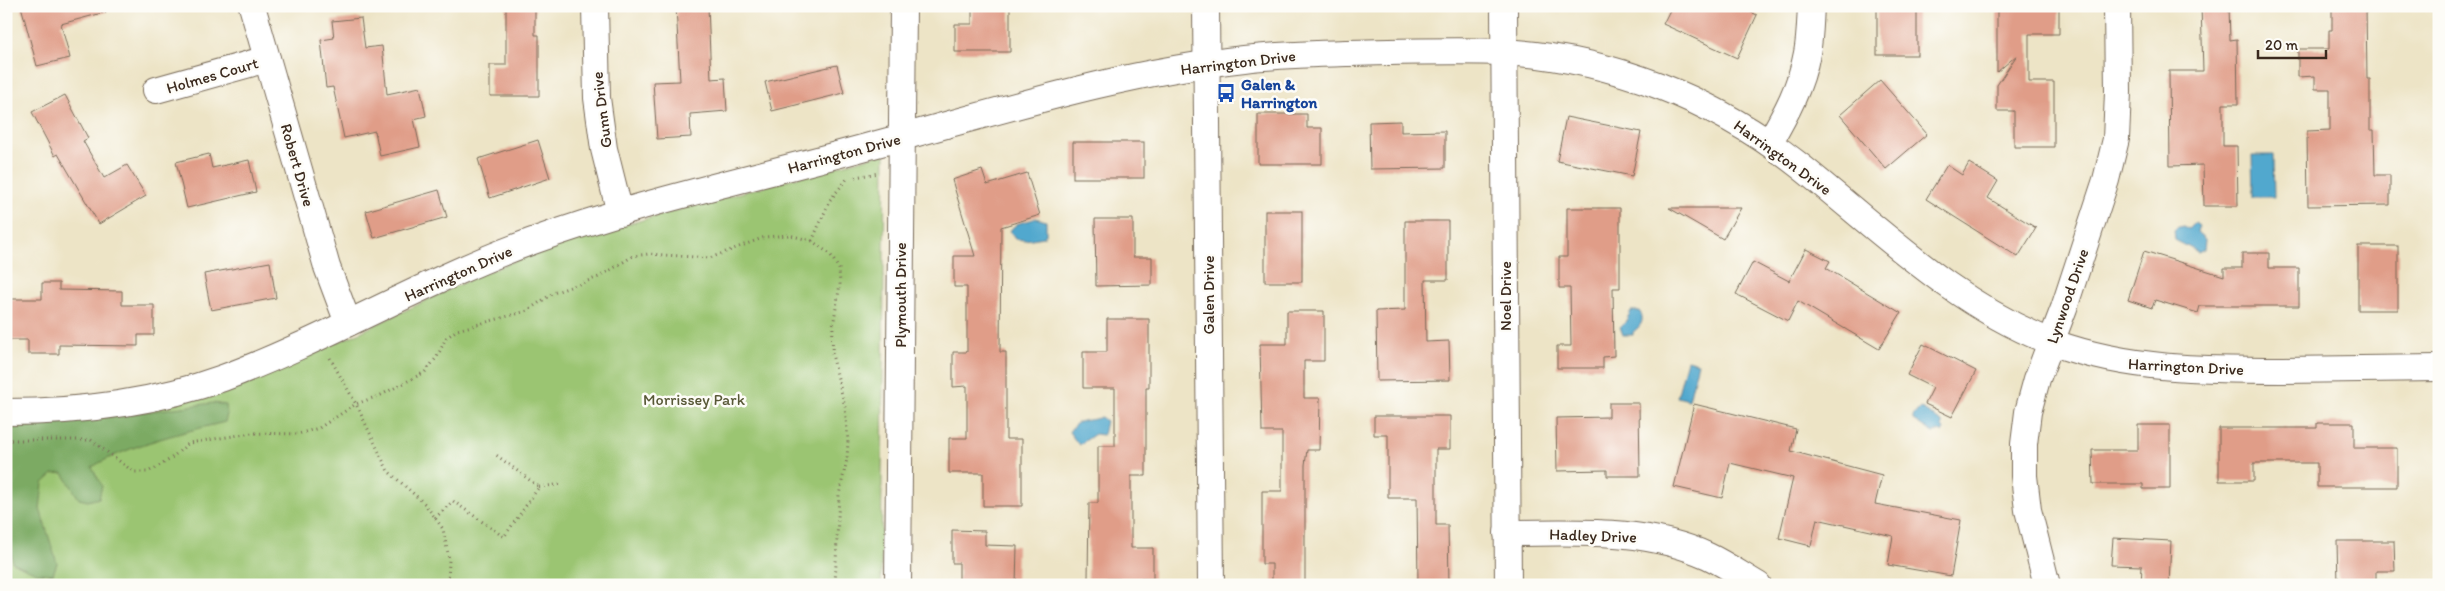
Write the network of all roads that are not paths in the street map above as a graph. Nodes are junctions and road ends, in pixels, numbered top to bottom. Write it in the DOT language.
graph roads {
  1 [pos="252,6"];
  2 [pos="595,6"];
  3 [pos="903,6"];
  4 [pos="1206,6"];
  5 [pos="1504,6"];
  6 [pos="1812,6"];
  7 [pos="2117,6"];
  8 [pos="1504,52"];
  9 [pos="267,59"];
  10 [pos="1207,64"];
  11 [pos="156,90"];
  12 [pos="901,138"];
  13 [pos="1769,143"];
  14 [pos="620,213"];
  15 [pos="348,323"];
  16 [pos="2051,342"];
  17 [pos="2439,368"];
  18 [pos="6,412"];
  19 [pos="1507,533"];
  20 [pos="898,585"];
  21 [pos="1211,585"];
  22 [pos="1508,585"];
  23 [pos="1758,585"];
  24 [pos="2047,585"];
  1 -- 9 [label="street, Robert Drive"];
  2 -- 14 [label="street, Gunn Drive"];
  3 -- 12 [label="street, Plymouth Drive"];
  4 -- 10 [label="street, Galen Drive"];
  5 -- 8 [label="street, Noel Drive"];
  6 -- 13 [label="street"];
  7 -- 16 [label="street, Lynwood Drive"];
  8 -- 10 [label="street, Harrington Drive"];
  8 -- 13 [label="street, Harrington Drive"];
  8 -- 19 [label="street, Noel Drive"];
  9 -- 11 [label="street, Holmes Court"];
  9 -- 15 [label="street, Robert Drive"];
  10 -- 12 [label="street, Harrington Drive"];
  10 -- 21 [label="street, Galen Drive"];
  12 -- 14 [label="street, Harrington Drive"];
  12 -- 20 [label="street, Plymouth Drive"];
  13 -- 16 [label="street, Harrington Drive"];
  14 -- 15 [label="street, Harrington Drive"];
  15 -- 18 [label="street, Harrington Drive"];
  16 -- 17 [label="street, Harrington Drive"];
  16 -- 24 [label="street, Lynwood Drive"];
  19 -- 22 [label="street, Noel Drive"];
  19 -- 23 [label="street, Hadley Drive"];
}
